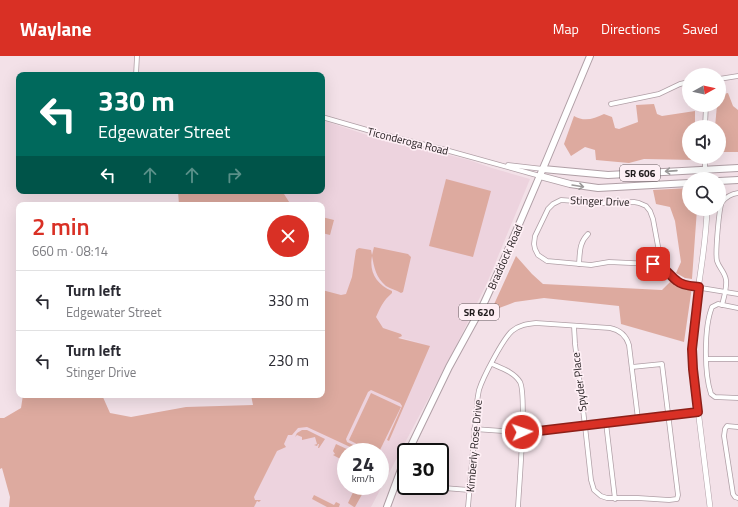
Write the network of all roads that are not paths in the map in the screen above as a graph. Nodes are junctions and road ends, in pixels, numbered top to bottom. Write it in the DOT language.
graph roads {
  1 [pos="137,56"];
  2 [pos="590,56"];
  3 [pos="136,72"];
  4 [pos="738,76"];
  5 [pos="726,78"];
  6 [pos="682,84"];
  7 [pos="611,104"];
  8 [pos="325,118"];
  9 [pos="494,164"];
  10 [pos="705,164"];
  11 [pos="738,168"];
  12 [pos="543,169"];
  13 [pos="705,169"];
  14 [pos="540,176"];
  15 [pos="738,180"];
  16 [pos="726,181"];
  17 [pos="682,183"];
  18 [pos="738,193"];
  19 [pos="707,216"];
  20 [pos="588,234"];
  21 [pos="579,264"];
  22 [pos="658,265"];
  23 [pos="699,287"];
  24 [pos="725,291"];
  25 [pos="738,294"];
  26 [pos="722,305"];
  27 [pos="738,308"];
  28 [pos="574,326"];
  29 [pos="706,359"];
  30 [pos="738,359"];
  31 [pos="492,364"];
  32 [pos="632,368"];
  33 [pos="738,398"];
  34 [pos="698,412"];
  35 [pos="668,416"];
  36 [pos="638,419"];
  37 [pos="606,423"];
  38 [pos="585,426"];
  39 [pos="738,427"];
  40 [pos="474,429"];
  41 [pos="522,432"];
  42 [pos="412,443"];
  43 [pos="396,481"];
  44 [pos="449,488"];
  45 [pos="470,490"];
  46 [pos="738,498"];
  47 [pos="615,499"];
  48 [pos="387,507"];
  49 [pos="468,507"];
  50 [pos="518,507"];
  51 [pos="710,507"];
  1 -- 3 [label="street"];
  2 -- 12 [label="main road, Braddock Road / SR 620"];
  4 -- 5 [label="street"];
  6 -- 7 [label="street"];
  8 -- 9 [label="street, Ticonderoga Road"];
  9 -- 12 [label="street, Ticonderoga Road"];
  9 -- 14 [label="street, Ticonderoga Road"];
  10 -- 13 [label="street"];
  11 -- 13 [label="main road, SR 606"];
  13 -- 12 [label="main road, SR 606, one-way"];
  12 -- 14 [label="main road, Braddock Road / SR 620"];
  14 -- 17 [label="main road, SR 606, one-way"];
  14 -- 42 [label="main road, Braddock Road / SR 620"];
  15 -- 16 [label="main road"];
  18 -- 24 [label="street"];
  19 -- 23 [label="street"];
  20 -- 21 [label="street"];
  21 -- 22 [label="street, Stinger Drive"];
  21 -- 22 [label="street, Stinger Drive"];
  22 -- 23 [label="street"];
  23 -- 24 [label="street"];
  23 -- 34 [label="street"];
  24 -- 25 [label="street"];
  24 -- 26 [label="street"];
  26 -- 27 [label="street"];
  26 -- 29 [label="street"];
  28 -- 31 [label="street, Kimberly Rose Drive"];
  28 -- 32 [label="street, Kimberly Rose Drive"];
  28 -- 38 [label="street, Spyder Place"];
  29 -- 30 [label="street"];
  29 -- 33 [label="street"];
  31 -- 40 [label="street, Kimberly Rose Drive"];
  31 -- 41 [label="street"];
  32 -- 35 [label="street"];
  32 -- 36 [label="street, Kimberly Rose Drive"];
  34 -- 35 [label="street"];
  34 -- 51 [label="street"];
  35 -- 36 [label="street"];
  35 -- 47 [label="street, Spyder Place"];
  36 -- 37 [label="street"];
  37 -- 38 [label="street"];
  37 -- 47 [label="street"];
  38 -- 41 [label="street"];
  38 -- 47 [label="street, Spyder Place"];
  39 -- 46 [label="street"];
  40 -- 41 [label="street"];
  40 -- 45 [label="street, Kimberly Rose Drive"];
  41 -- 50 [label="street"];
  43 -- 48 [label="main road"];
  44 -- 45 [label="street"];
  45 -- 49 [label="street, Kimberly Rose Drive"];
}
